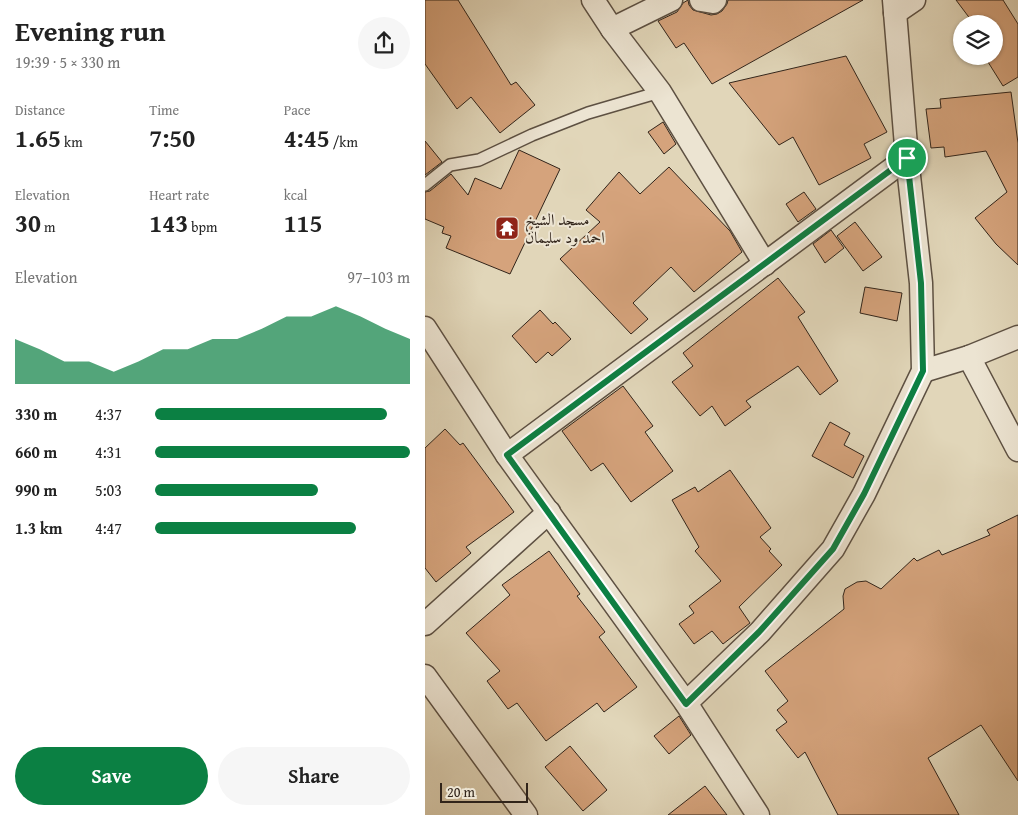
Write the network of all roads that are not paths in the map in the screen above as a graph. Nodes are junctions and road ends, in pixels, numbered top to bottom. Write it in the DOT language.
graph roads {
  1 [pos="593,0"];
  2 [pos="671,0"];
  3 [pos="701,0"];
  4 [pos="715,0"];
  5 [pos="914,0"];
  6 [pos="894,6"];
  7 [pos="612,29"];
  8 [pos="660,92"];
  9 [pos="907,158"];
  10 [pos="425,185"];
  11 [pos="765,264"];
  12 [pos="425,328"];
  13 [pos="1018,337"];
  14 [pos="969,356"];
  15 [pos="923,371"];
  16 [pos="1018,450"];
  17 [pos="507,455"];
  18 [pos="549,512"];
  19 [pos="425,624"];
  20 [pos="425,676"];
  21 [pos="686,704"];
  22 [pos="526,815"];
  23 [pos="758,815"];
  1 -- 7 [label="street"];
  2 -- 7 [label="street"];
  3 -- 4 [label="street"];
  5 -- 6 [label="street"];
  6 -- 9 [label="street"];
  7 -- 8 [label="street"];
  8 -- 10 [label="lane"];
  8 -- 11 [label="street"];
  9 -- 11 [label="street"];
  9 -- 15 [label="street"];
  11 -- 17 [label="street"];
  12 -- 17 [label="street"];
  13 -- 14 [label="street"];
  14 -- 15 [label="street"];
  14 -- 16 [label="street"];
  15 -- 21 [label="street"];
  17 -- 18 [label="street"];
  18 -- 19 [label="street"];
  18 -- 21 [label="street"];
  20 -- 22 [label="street"];
  21 -- 23 [label="street"];
}
